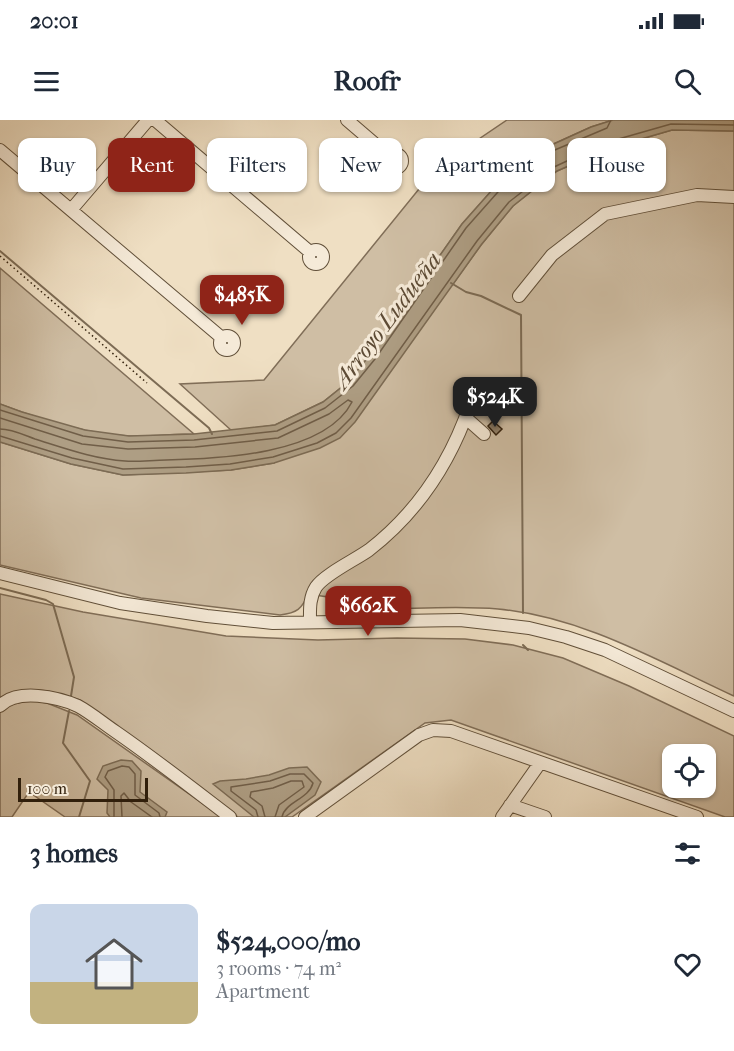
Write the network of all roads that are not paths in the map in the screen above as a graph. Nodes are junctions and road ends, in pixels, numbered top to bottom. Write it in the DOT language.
graph roads {
  1 [pos="138,120"];
  2 [pos="148,120"];
  3 [pos="155,120"];
  4 [pos="347,120"];
  5 [pos="368,138"];
  6 [pos="0,150"];
  7 [pos="734,197"];
  8 [pos="68,208"];
  9 [pos="310,252"];
  10 [pos="519,296"];
  11 [pos="222,338"];
  12 [pos="470,405"];
  13 [pos="465,418"];
  14 [pos="484,434"];
  15 [pos="0,573"];
  16 [pos="310,622"];
  17 [pos="0,706"];
  18 [pos="734,711"];
  19 [pos="540,763"];
  20 [pos="510,805"];
  21 [pos="230,817"];
  22 [pos="306,817"];
  23 [pos="502,817"];
  24 [pos="545,817"];
  25 [pos="697,817"];
  1 -- 8 [label="street"];
  2 -- 8 [label="street"];
  3 -- 9 [label="street"];
  4 -- 5 [label="street"];
  6 -- 8 [label="street"];
  7 -- 10 [label="street"];
  8 -- 11 [label="street"];
  12 -- 13 [label="street"];
  13 -- 14 [label="street"];
  13 -- 16 [label="street"];
  15 -- 16 [label="street"];
  16 -- 18 [label="street"];
  17 -- 21 [label="street"];
  19 -- 20 [label="street"];
  19 -- 22 [label="street"];
  19 -- 25 [label="street"];
  20 -- 23 [label="street"];
  20 -- 24 [label="street"];
}
